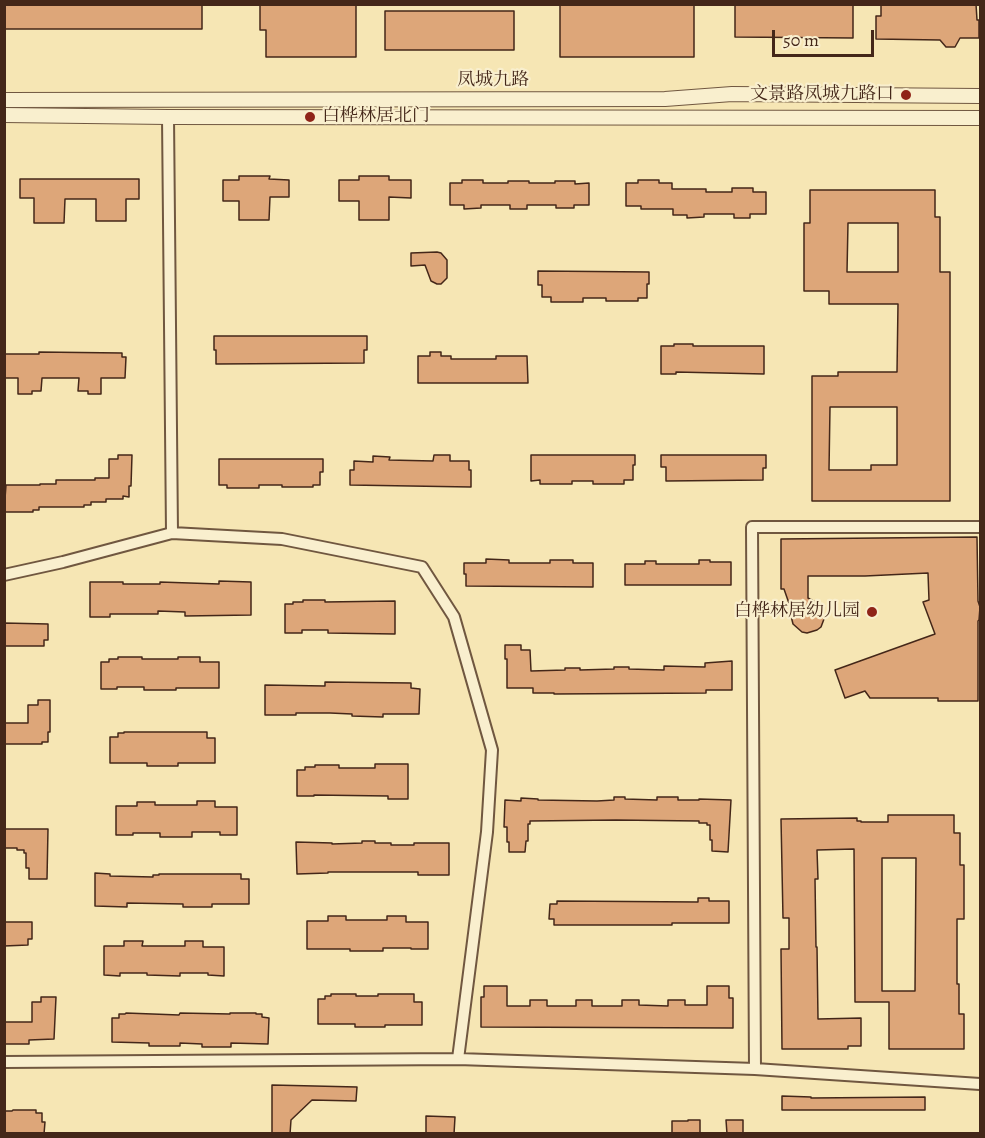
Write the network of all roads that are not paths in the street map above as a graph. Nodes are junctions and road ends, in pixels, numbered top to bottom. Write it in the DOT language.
graph roads {
  1 [pos="981,96"];
  2 [pos="4,100"];
  3 [pos="4,115"];
  4 [pos="168,117"];
  5 [pos="981,118"];
  6 [pos="981,527"];
  7 [pos="172,533"];
  8 [pos="4,575"];
  9 [pos="458,1059"];
  10 [pos="4,1062"];
  11 [pos="755,1069"];
  12 [pos="981,1084"];
  1 -- 2 [label="street, 凤城九路"];
  3 -- 4 [label="street, 凤城九路"];
  4 -- 5 [label="street, 凤城九路"];
  4 -- 7 [label="street"];
  6 -- 11 [label="street"];
  7 -- 8 [label="street"];
  7 -- 9 [label="street"];
  9 -- 10 [label="street"];
  9 -- 11 [label="street"];
  11 -- 12 [label="street"];
}
